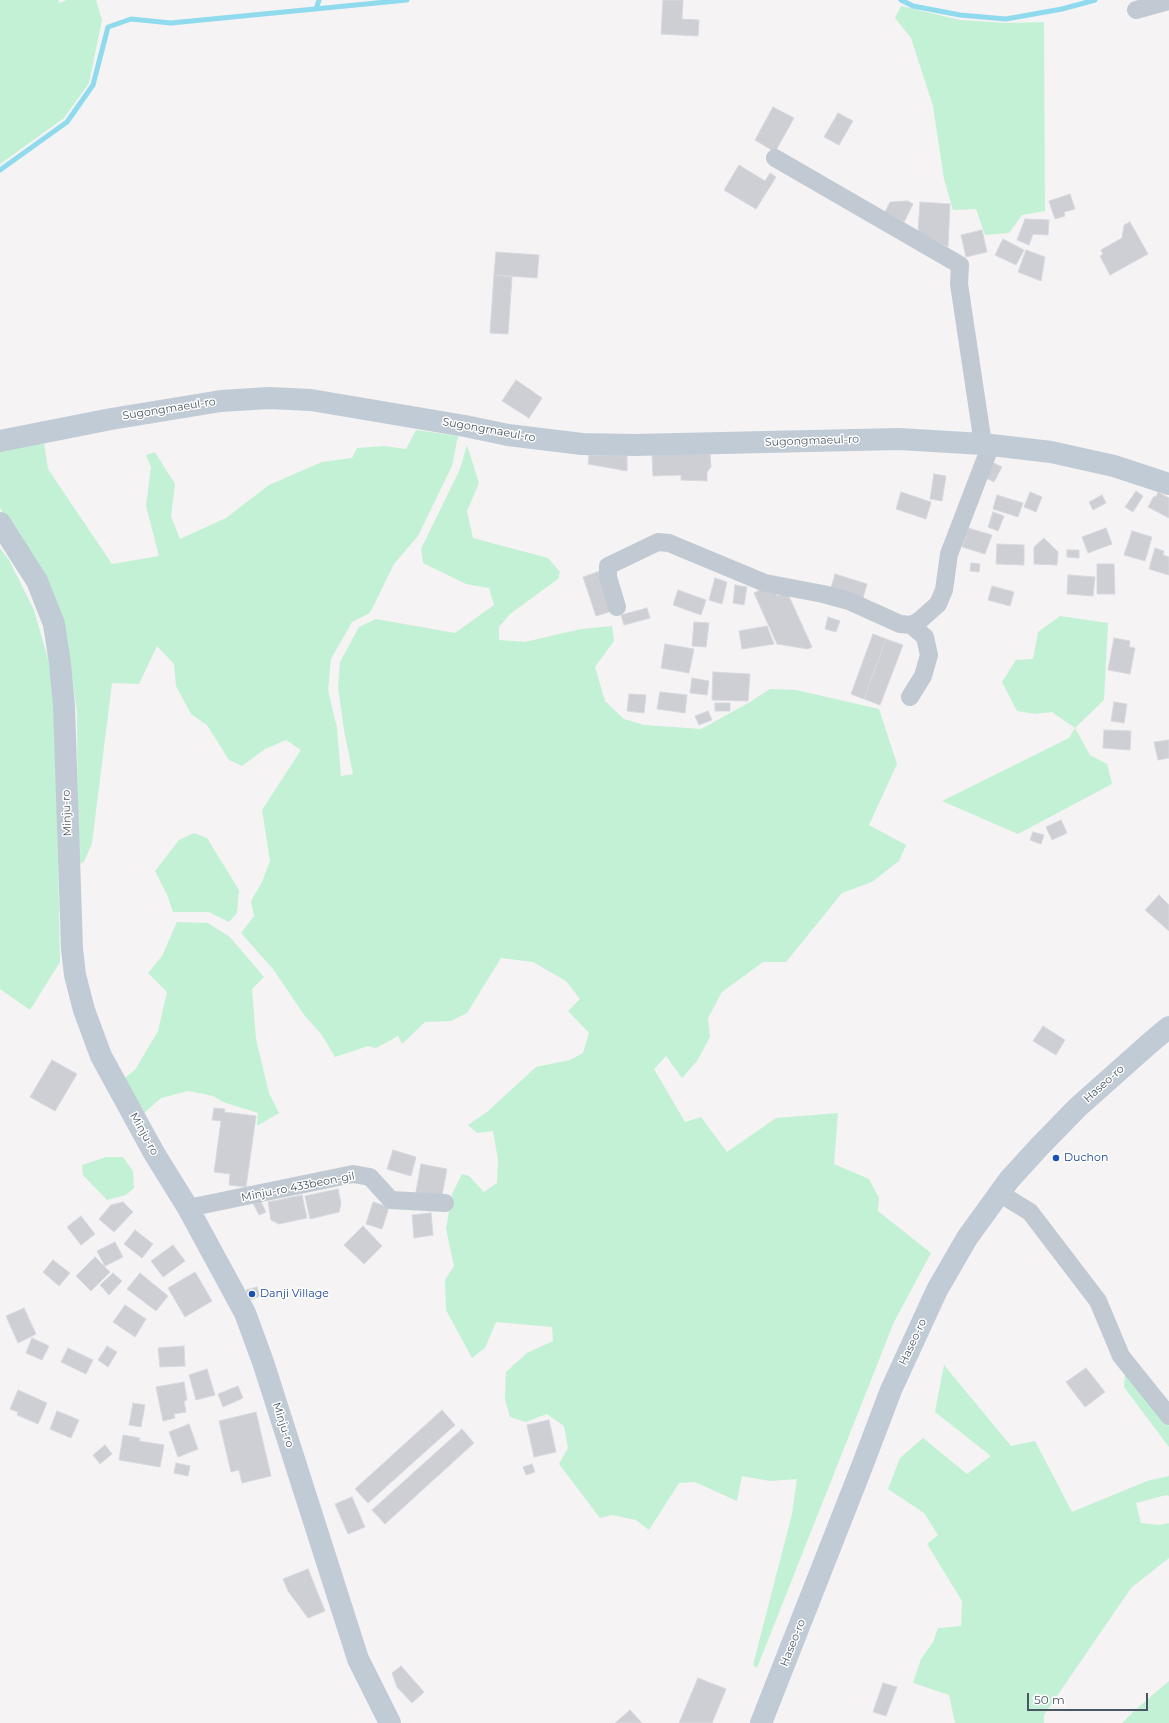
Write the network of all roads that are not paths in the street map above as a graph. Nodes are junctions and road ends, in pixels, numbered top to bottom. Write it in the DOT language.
graph roads {
  1 [pos="1169,1"];
  2 [pos="1136,10"];
  3 [pos="776,158"];
  4 [pos="0,441"];
  5 [pos="983,444"];
  6 [pos="1169,484"];
  7 [pos="0,523"];
  8 [pos="617,607"];
  9 [pos="911,625"];
  10 [pos="910,697"];
  11 [pos="1169,1028"];
  12 [pos="999,1193"];
  13 [pos="445,1204"];
  14 [pos="188,1208"];
  15 [pos="1169,1416"];
  16 [pos="390,1723"];
  17 [pos="761,1723"];
  1 -- 2 [label="street"];
  3 -- 5 [label="street"];
  4 -- 5 [label="street, Sugongmaeul-ro"];
  5 -- 6 [label="street, Sugongmaeul-ro"];
  5 -- 9 [label="street"];
  7 -- 14 [label="street, Minju-ro"];
  8 -- 9 [label="street"];
  9 -- 10 [label="street"];
  11 -- 12 [label="street, Haseo-ro"];
  12 -- 15 [label="street"];
  12 -- 17 [label="street, Haseo-ro"];
  13 -- 14 [label="street, Minju-ro 433beon-gil"];
  14 -- 16 [label="street, Minju-ro"];
}
